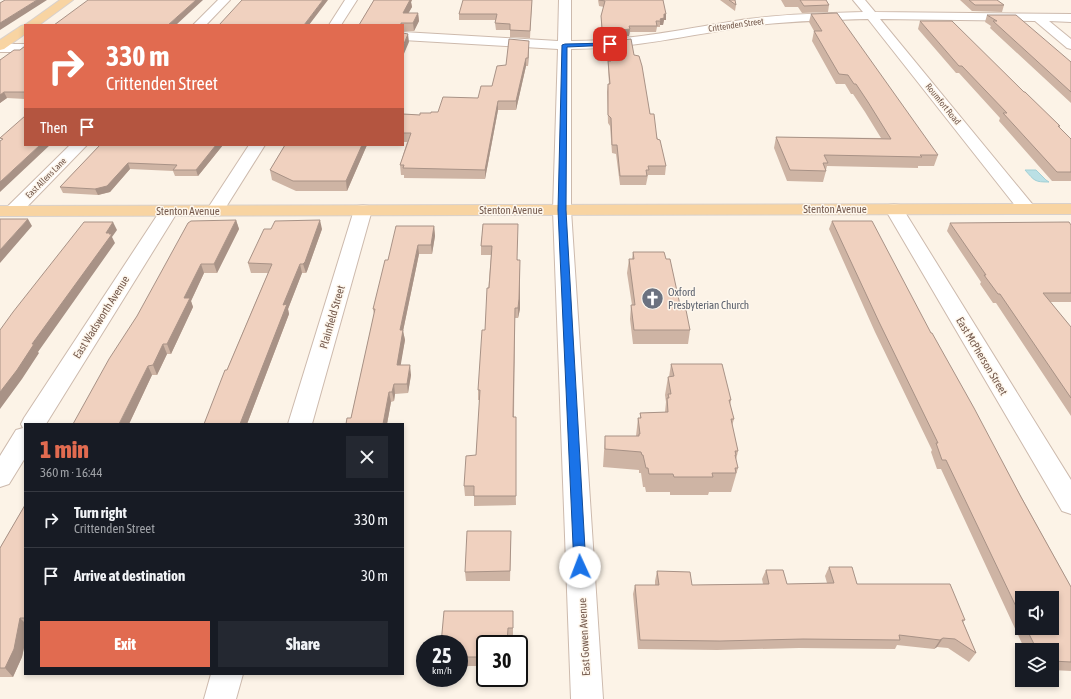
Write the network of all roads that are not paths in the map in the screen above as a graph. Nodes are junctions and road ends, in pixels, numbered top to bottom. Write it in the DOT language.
graph roads {
  1 [pos="67,0"];
  2 [pos="224,0"];
  3 [pos="351,0"];
  4 [pos="565,0"];
  5 [pos="859,0"];
  6 [pos="872,16"];
  7 [pos="1037,18"];
  8 [pos="1071,18"];
  9 [pos="32,24"];
  10 [pos="200,24"];
  11 [pos="335,24"];
  12 [pos="24,30"];
  13 [pos="404,36"];
  14 [pos="565,45"];
  15 [pos="1071,45"];
  16 [pos="0,47"];
  17 [pos="24,48"];
  18 [pos="78,146"];
  19 [pos="256,146"];
  20 [pos="894,209"];
  21 [pos="1026,209"];
  22 [pos="1071,209"];
  23 [pos="363,210"];
  24 [pos="562,210"];
  25 [pos="6,211"];
  26 [pos="169,211"];
  27 [pos="215,211"];
  28 [pos="35,423"];
  29 [pos="300,423"];
  30 [pos="24,439"];
  31 [pos="0,477"];
  32 [pos="1071,503"];
  33 [pos="227,675"];
  34 [pos="220,699"];
  35 [pos="587,699"];
  1 -- 9 [label="main road"];
  2 -- 10 [label="street"];
  3 -- 11 [label="street"];
  4 -- 14 [label="street, East Gowen Avenue"];
  5 -- 6 [label="street, Roumfort Road"];
  6 -- 7 [label="street, Crittenden Street"];
  6 -- 14 [label="street, Crittenden Street"];
  6 -- 21 [label="street, Roumfort Road"];
  7 -- 8 [label="street, Crittenden Street"];
  7 -- 15 [label="street"];
  12 -- 16 [label="main road"];
  13 -- 14 [label="street, Crittenden Street"];
  14 -- 24 [label="street, East Gowen Avenue"];
  16 -- 17 [label="street"];
  18 -- 25 [label="street, East Allens Lane"];
  19 -- 27 [label="street"];
  20 -- 21 [label="main road, Stenton Avenue"];
  20 -- 24 [label="main road, Stenton Avenue"];
  20 -- 32 [label="street, East McPherson Street"];
  21 -- 22 [label="main road, Stenton Avenue"];
  23 -- 24 [label="main road, Stenton Avenue"];
  23 -- 27 [label="main road, Stenton Avenue"];
  23 -- 29 [label="street, Plainfield Street"];
  24 -- 35 [label="street, East Gowen Avenue"];
  25 -- 26 [label="main road, Stenton Avenue"];
  26 -- 27 [label="main road, Stenton Avenue"];
  26 -- 28 [label="street, East Wadsworth Avenue"];
  30 -- 31 [label="street"];
  33 -- 34 [label="street"];
}
